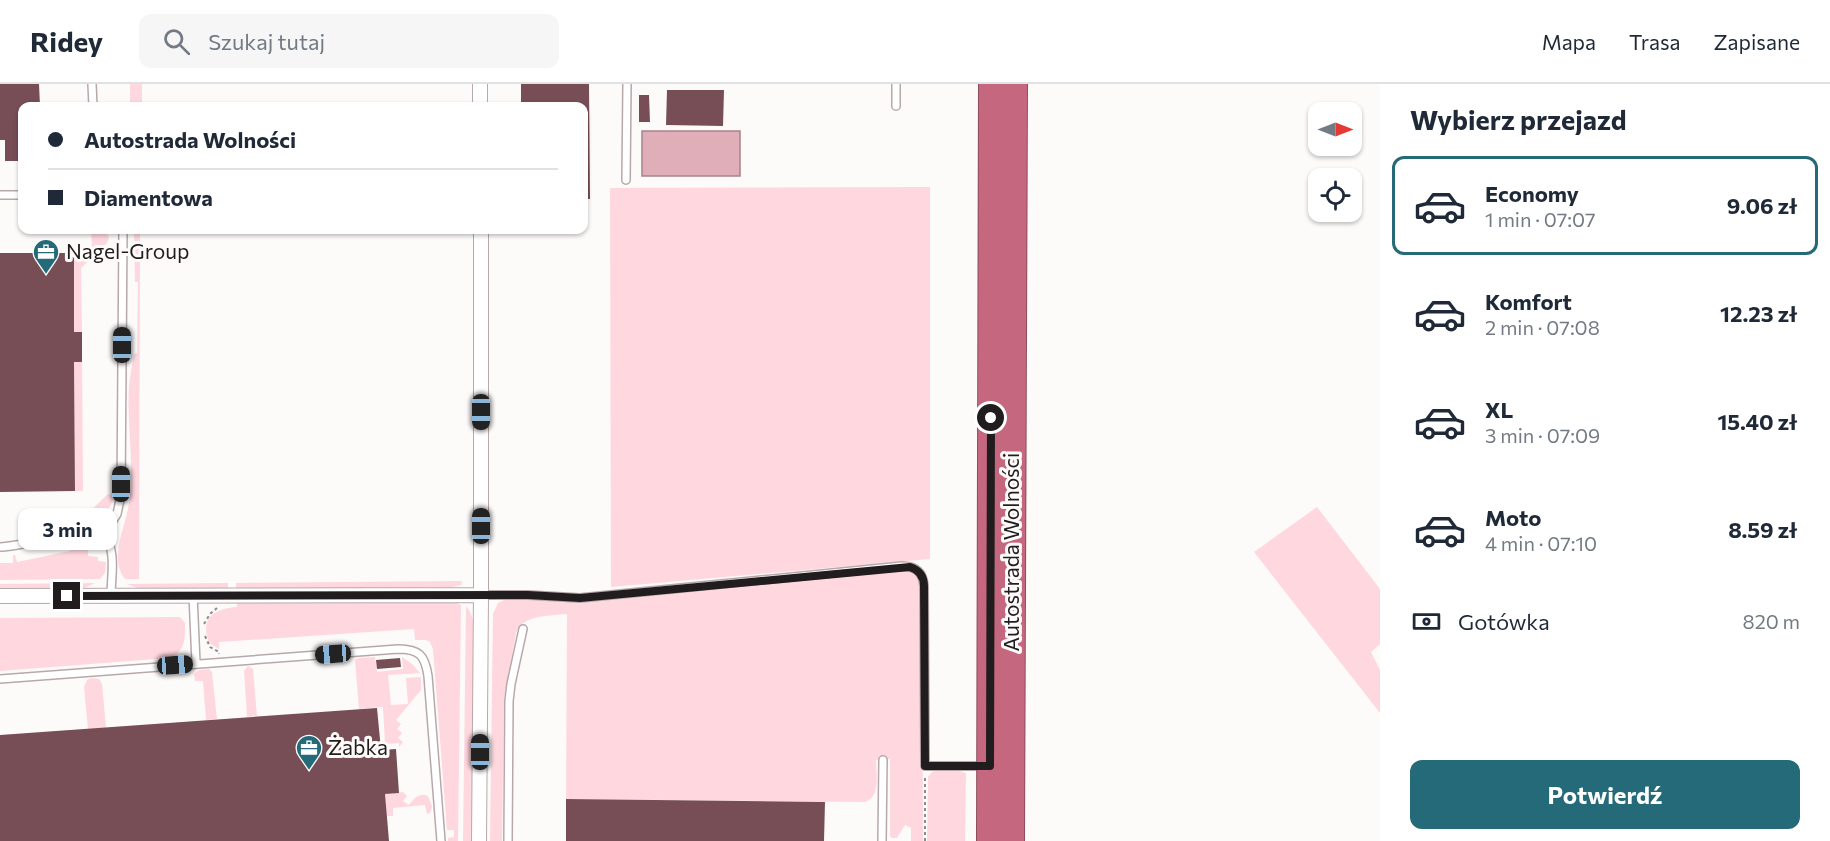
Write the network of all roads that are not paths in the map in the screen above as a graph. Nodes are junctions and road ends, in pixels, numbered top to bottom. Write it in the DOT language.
graph roads {
  1 [pos="93,84"];
  2 [pos="480,84"];
  3 [pos="627,84"];
  4 [pos="896,84"];
  5 [pos="992,84"];
  6 [pos="1014,84"];
  7 [pos="93,102"];
  8 [pos="480,102"];
  9 [pos="896,106"];
  10 [pos="626,180"];
  11 [pos="0,195"];
  12 [pos="18,195"];
  13 [pos="123,234"];
  14 [pos="481,234"];
  15 [pos="104,535"];
  16 [pos="0,547"];
  17 [pos="481,595"];
  18 [pos="0,596"];
  19 [pos="111,596"];
  20 [pos="193,596"];
  21 [pos="523,629"];
  22 [pos="196,663"];
  23 [pos="0,679"];
  24 [pos="883,760"];
  25 [pos="990,766"];
  26 [pos="441,841"];
  27 [pos="479,841"];
  28 [pos="507,841"];
  29 [pos="882,841"];
  30 [pos="990,841"];
  31 [pos="1011,841"];
  1 -- 7 [label="lane"];
  2 -- 8 [label="street"];
  3 -- 10 [label="lane"];
  4 -- 9 [label="lane"];
  5 -- 25 [label="highway, Autostrada Wolności"];
  6 -- 31 [label="highway, Autostrada Wolności"];
  11 -- 12 [label="lane"];
  13 -- 15 [label="lane"];
  14 -- 17 [label="street"];
  15 -- 16 [label="lane"];
  15 -- 19 [label="lane"];
  17 -- 20 [label="street"];
  17 -- 25 [label="lane"];
  17 -- 27 [label="street"];
  18 -- 19 [label="street"];
  19 -- 20 [label="street"];
  20 -- 22 [label="lane"];
  21 -- 28 [label="lane"];
  22 -- 23 [label="lane"];
  22 -- 26 [label="lane"];
  24 -- 29 [label="lane"];
  25 -- 30 [label="highway, Autostrada Wolności"];
}
